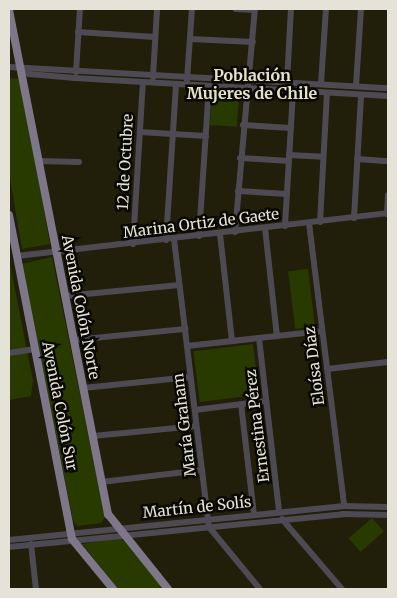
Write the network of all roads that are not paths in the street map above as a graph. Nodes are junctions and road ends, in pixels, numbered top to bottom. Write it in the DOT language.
graph roads {
  1 [pos="80,9"];
  2 [pos="157,9"];
  3 [pos="192,9"];
  4 [pos="236,9"];
  5 [pos="255,9"];
  6 [pos="291,9"];
  7 [pos="326,9"];
  8 [pos="361,9"];
  9 [pos="9,10"];
  10 [pos="78,32"];
  11 [pos="155,37"];
  12 [pos="190,39"];
  13 [pos="253,42"];
  14 [pos="9,67"];
  15 [pos="20,68"];
  16 [pos="76,69"];
  17 [pos="153,74"];
  18 [pos="187,76"];
  19 [pos="75,78"];
  20 [pos="250,80"];
  21 [pos="143,82"];
  22 [pos="153,82"];
  23 [pos="287,82"];
  24 [pos="176,84"];
  25 [pos="187,84"];
  26 [pos="322,84"];
  27 [pos="209,86"];
  28 [pos="356,86"];
  29 [pos="250,88"];
  30 [pos="388,88"];
  31 [pos="293,91"];
  32 [pos="327,93"];
  33 [pos="361,95"];
  34 [pos="388,96"];
  35 [pos="243,125"];
  36 [pos="291,128"];
  37 [pos="140,132"];
  38 [pos="173,134"];
  39 [pos="206,136"];
  40 [pos="323,157"];
  41 [pos="240,158"];
  42 [pos="289,158"];
  43 [pos="358,159"];
  44 [pos="38,161"];
  45 [pos="388,161"];
  46 [pos="79,162"];
  47 [pos="238,191"];
  48 [pos="287,194"];
  49 [pos="388,195"];
  50 [pos="388,213"];
  51 [pos="9,215"];
  52 [pos="354,218"];
  53 [pos="320,222"];
  54 [pos="309,223"];
  55 [pos="285,226"];
  56 [pos="265,228"];
  57 [pos="235,232"];
  58 [pos="220,234"];
  59 [pos="200,236"];
  60 [pos="170,240"];
  61 [pos="133,244"];
  62 [pos="56,251"];
  63 [pos="17,256"];
  64 [pos="179,285"];
  65 [pos="65,296"];
  66 [pos="185,329"];
  67 [pos="322,330"];
  68 [pos="277,336"];
  69 [pos="259,338"];
  70 [pos="74,340"];
  71 [pos="232,341"];
  72 [pos="187,346"];
  73 [pos="35,349"];
  74 [pos="9,353"];
  75 [pos="388,362"];
  76 [pos="327,369"];
  77 [pos="190,377"];
  78 [pos="83,388"];
  79 [pos="266,401"];
  80 [pos="241,404"];
  81 [pos="194,410"];
  82 [pos="196,426"];
  83 [pos="93,436"];
  84 [pos="202,470"];
  85 [pos="101,482"];
  86 [pos="344,506"];
  87 [pos="388,507"];
  88 [pos="279,511"];
  89 [pos="254,514"];
  90 [pos="388,515"];
  91 [pos="208,518"];
  92 [pos="282,519"];
  93 [pos="114,527"];
  94 [pos="209,527"];
  95 [pos="71,535"];
  96 [pos="121,535"];
  97 [pos="9,540"];
  98 [pos="30,544"];
  99 [pos="9,547"];
  100 [pos="36,589"];
  101 [pos="113,589"];
  102 [pos="168,589"];
  103 [pos="260,589"];
  104 [pos="342,589"];
  1 -- 10 [label="street"];
  2 -- 11 [label="street"];
  3 -- 12 [label="street"];
  4 -- 5 [label="street"];
  5 -- 13 [label="street"];
  6 -- 23 [label="street"];
  7 -- 26 [label="street"];
  8 -- 28 [label="street"];
  9 -- 15 [label="main road, Avenida Colón Norte"];
  10 -- 11 [label="street"];
  10 -- 16 [label="street"];
  11 -- 17 [label="street"];
  12 -- 13 [label="street"];
  12 -- 18 [label="street"];
  13 -- 20 [label="street"];
  14 -- 15 [label="street"];
  15 -- 16 [label="street"];
  15 -- 19 [label="street"];
  15 -- 44 [label="main road, Avenida Colón Norte"];
  16 -- 17 [label="street"];
  16 -- 19 [label="street"];
  17 -- 18 [label="street"];
  17 -- 22 [label="street"];
  18 -- 20 [label="street"];
  18 -- 25 [label="street"];
  19 -- 21 [label="street"];
  20 -- 23 [label="street"];
  20 -- 29 [label="street"];
  21 -- 22 [label="street"];
  21 -- 37 [label="street, 12 de Octubre"];
  22 -- 24 [label="street"];
  23 -- 26 [label="street"];
  24 -- 25 [label="street"];
  24 -- 38 [label="street, María Graham"];
  25 -- 27 [label="street"];
  26 -- 28 [label="street"];
  27 -- 29 [label="street"];
  27 -- 39 [label="street"];
  28 -- 30 [label="street"];
  29 -- 31 [label="street"];
  29 -- 35 [label="street"];
  31 -- 32 [label="street"];
  31 -- 36 [label="street"];
  32 -- 33 [label="street"];
  32 -- 40 [label="street"];
  33 -- 34 [label="street"];
  33 -- 43 [label="street"];
  35 -- 36 [label="street"];
  35 -- 41 [label="street"];
  36 -- 42 [label="street"];
  37 -- 38 [label="street"];
  37 -- 61 [label="street, 12 de Octubre"];
  38 -- 39 [label="street"];
  38 -- 60 [label="street, María Graham"];
  39 -- 59 [label="street"];
  40 -- 42 [label="street"];
  40 -- 53 [label="street"];
  41 -- 42 [label="street"];
  41 -- 47 [label="street"];
  42 -- 48 [label="street"];
  43 -- 45 [label="street"];
  43 -- 52 [label="street"];
  44 -- 46 [label="street"];
  44 -- 62 [label="main road, Avenida Colón Norte"];
  47 -- 48 [label="street"];
  47 -- 57 [label="street"];
  48 -- 55 [label="street"];
  49 -- 50 [label="street"];
  50 -- 52 [label="street, Marina Ortiz de Gaete"];
  51 -- 63 [label="main road, Avenida Colón Sur"];
  52 -- 53 [label="street, Marina Ortiz de Gaete"];
  53 -- 54 [label="street, Marina Ortiz de Gaete"];
  54 -- 55 [label="street, Marina Ortiz de Gaete"];
  54 -- 67 [label="street, Eloísa Díaz"];
  55 -- 56 [label="street, Marina Ortiz de Gaete"];
  56 -- 57 [label="street, Marina Ortiz de Gaete"];
  56 -- 68 [label="street"];
  57 -- 58 [label="street, Marina Ortiz de Gaete"];
  58 -- 59 [label="street, Marina Ortiz de Gaete"];
  58 -- 71 [label="street"];
  59 -- 60 [label="street, Marina Ortiz de Gaete"];
  60 -- 61 [label="street, Marina Ortiz de Gaete"];
  60 -- 64 [label="street, María Graham"];
  61 -- 62 [label="street, Marina Ortiz de Gaete"];
  62 -- 63 [label="street, Marina Ortiz de Gaete"];
  62 -- 65 [label="main road, Avenida Colón Norte"];
  63 -- 73 [label="main road, Avenida Colón Sur"];
  64 -- 65 [label="street"];
  64 -- 66 [label="street, María Graham"];
  65 -- 70 [label="main road, Avenida Colón Norte"];
  66 -- 70 [label="street"];
  66 -- 72 [label="street, María Graham"];
  67 -- 68 [label="street"];
  67 -- 76 [label="street, Eloísa Díaz"];
  68 -- 69 [label="street"];
  69 -- 71 [label="street"];
  69 -- 79 [label="street, Ernestina Pérez"];
  70 -- 78 [label="main road, Avenida Colón Norte"];
  71 -- 72 [label="street"];
  72 -- 77 [label="street, María Graham"];
  73 -- 74 [label="street"];
  73 -- 95 [label="main road, Avenida Colón Sur"];
  75 -- 76 [label="street"];
  76 -- 86 [label="street, Eloísa Díaz"];
  77 -- 78 [label="street"];
  77 -- 81 [label="street, María Graham"];
  78 -- 83 [label="main road, Avenida Colón Norte"];
  79 -- 80 [label="street"];
  79 -- 88 [label="street, Ernestina Pérez"];
  80 -- 81 [label="street"];
  80 -- 89 [label="street"];
  81 -- 82 [label="street, María Graham"];
  82 -- 83 [label="street"];
  82 -- 84 [label="street, María Graham"];
  83 -- 85 [label="main road, Avenida Colón Norte"];
  84 -- 85 [label="street"];
  84 -- 91 [label="street, María Graham"];
  85 -- 93 [label="main road, Avenida Colón Norte"];
  86 -- 87 [label="street, Martín de Solís"];
  86 -- 88 [label="street, Martín de Solís"];
  88 -- 89 [label="street, Martín de Solís"];
  89 -- 91 [label="street, Martín de Solís"];
  90 -- 92 [label="street, Martín de Solís"];
  91 -- 93 [label="street, Martín de Solís"];
  91 -- 94 [label="street, María Graham"];
  92 -- 94 [label="street, Martín de Solís"];
  92 -- 104 [label="street"];
  93 -- 95 [label="street, Martín de Solís"];
  93 -- 96 [label="main road, Avenida Colón Norte"];
  94 -- 96 [label="street, Martín de Solís"];
  94 -- 103 [label="street"];
  95 -- 96 [label="street, Martín de Solís"];
  95 -- 97 [label="street, Martín de Solís"];
  95 -- 98 [label="street, Martín de Solís"];
  95 -- 101 [label="main road, Avenida Colón Sur"];
  96 -- 102 [label="main road, Avenida Colón Norte"];
  98 -- 99 [label="street, Martín de Solís"];
  98 -- 100 [label="street"];
}
